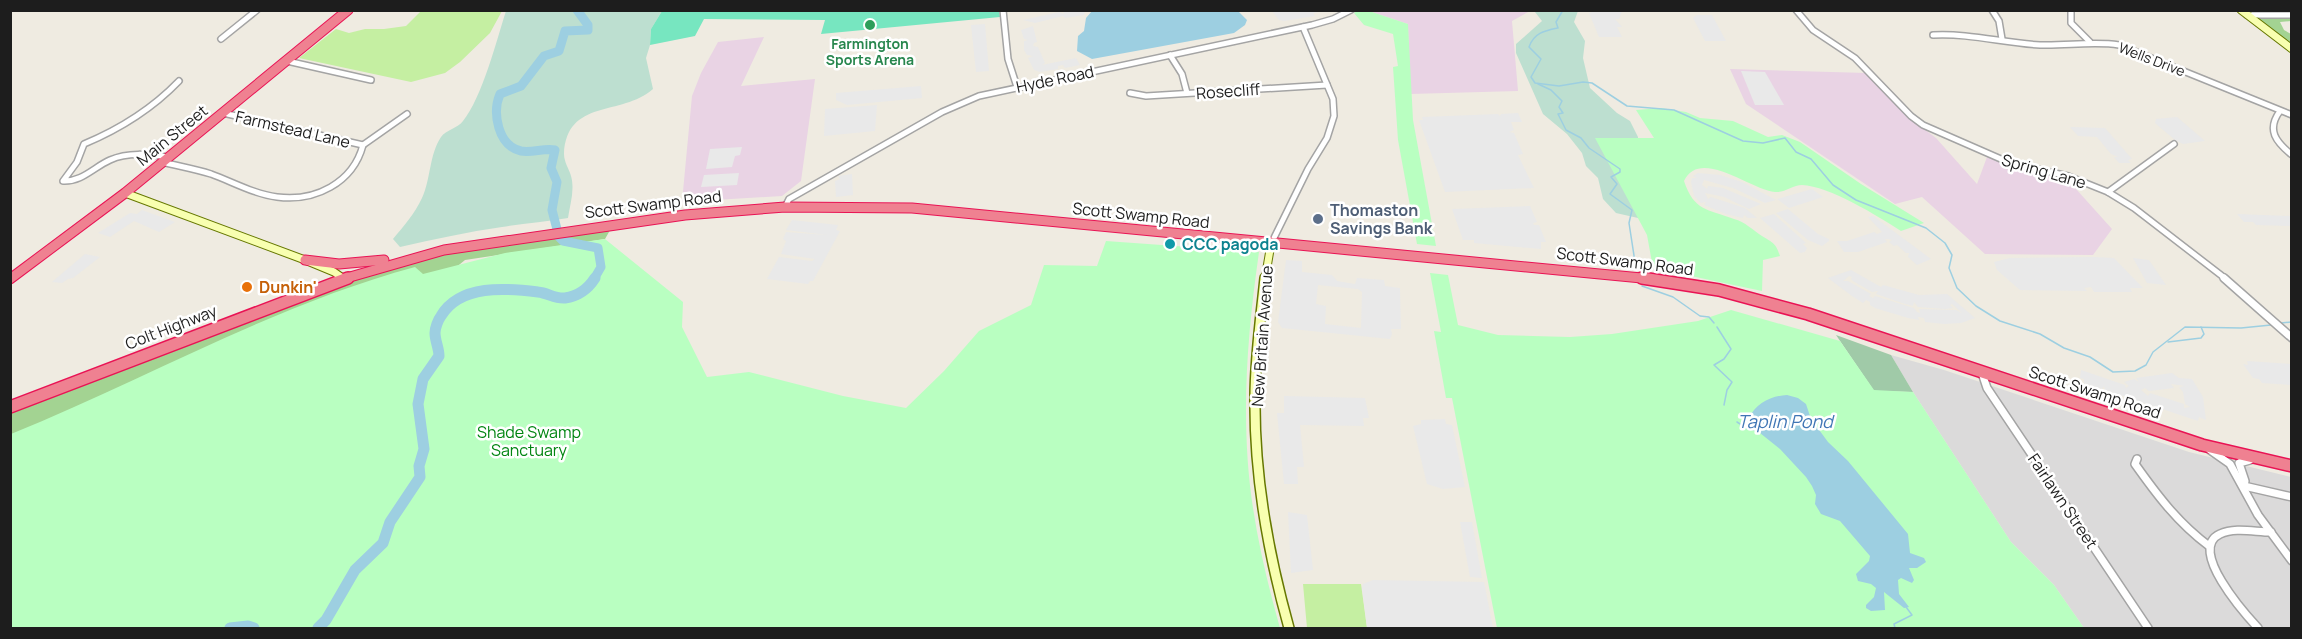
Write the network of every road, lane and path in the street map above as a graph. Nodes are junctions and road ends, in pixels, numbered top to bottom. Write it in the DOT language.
graph roads {
  1 [pos="257,10"];
  2 [pos="348,10"];
  3 [pos="1004,10"];
  4 [pos="1350,10"];
  5 [pos="1796,10"];
  6 [pos="1992,10"];
  7 [pos="2071,10"];
  8 [pos="2243,13"];
  9 [pos="2292,15"];
  10 [pos="1303,27"];
  11 [pos="1933,35"];
  12 [pos="221,39"];
  13 [pos="2002,39"];
  14 [pos="2090,42"];
  15 [pos="2292,49"];
  16 [pos="1170,55"];
  17 [pos="287,60"];
  18 [pos="371,80"];
  19 [pos="179,81"];
  20 [pos="1327,85"];
  21 [pos="1017,87"];
  22 [pos="1130,93"];
  23 [pos="1187,93"];
  24 [pos="2280,111"];
  25 [pos="223,113"];
  26 [pos="407,114"];
  27 [pos="2292,115"];
  28 [pos="2174,144"];
  29 [pos="363,145"];
  30 [pos="2292,155"];
  31 [pos="164,160"];
  32 [pos="2108,192"];
  33 [pos="125,193"];
  34 [pos="785,207"];
  35 [pos="1272,244"];
  36 [pos="444,250"];
  37 [pos="305,260"];
  38 [pos="10,279"];
  39 [pos="344,279"];
  40 [pos="2292,338"];
  41 [pos="1982,372"];
  42 [pos="10,407"];
  43 [pos="2202,445"];
  44 [pos="2137,459"];
  45 [pos="2255,459"];
  46 [pos="2292,466"];
  47 [pos="2244,486"];
  48 [pos="2292,497"];
  49 [pos="2271,532"];
  50 [pos="2209,546"];
  51 [pos="2292,561"];
  52 [pos="1288,628"];
  53 [pos="2148,628"];
  54 [pos="2258,628"];
  1 -- 12 [label="street"];
  2 -- 17 [label="highway, Main Street"];
  3 -- 21 [label="street"];
  4 -- 10 [label="street, Hyde Road"];
  5 -- 32 [label="street, Spring Lane"];
  6 -- 13 [label="street"];
  7 -- 14 [label="street"];
  8 -- 9 [label="street"];
  8 -- 15 [label="street"];
  10 -- 16 [label="street, Hyde Road"];
  10 -- 20 [label="street, New Britain Avenue"];
  11 -- 13 [label="street, Wells Drive"];
  13 -- 14 [label="street, Wells Drive"];
  14 -- 24 [label="street, Wells Drive"];
  16 -- 21 [label="street, Hyde Road"];
  16 -- 23 [label="street"];
  17 -- 18 [label="street"];
  17 -- 25 [label="highway, Main Street"];
  19 -- 31 [label="street, Farmstead Lane"];
  20 -- 23 [label="street, Rosecliff"];
  20 -- 35 [label="street, New Britain Avenue"];
  21 -- 34 [label="street, Hyde Road"];
  22 -- 23 [label="street, Rosecliff"];
  24 -- 27 [label="street, Wells Drive"];
  24 -- 30 [label="street"];
  25 -- 29 [label="street, Farmstead Lane"];
  25 -- 31 [label="highway, Main Street"];
  26 -- 29 [label="street, Farmstead Lane"];
  28 -- 32 [label="street"];
  29 -- 31 [label="street, Farmstead Lane"];
  31 -- 33 [label="highway, Main Street"];
  32 -- 40 [label="street, Spring Lane"];
  33 -- 37 [label="street"];
  33 -- 38 [label="highway, Main Street"];
  34 -- 35 [label="highway, Scott Swamp Road"];
  34 -- 36 [label="highway, Scott Swamp Road"];
  35 -- 41 [label="highway, Scott Swamp Road"];
  35 -- 52 [label="street, New Britain Avenue"];
  36 -- 37 [label="highway"];
  36 -- 39 [label="highway, Scott Swamp Road"];
  37 -- 39 [label="street"];
  39 -- 42 [label="highway, Colt Highway"];
  41 -- 43 [label="highway, Scott Swamp Road"];
  41 -- 53 [label="street, Fairlawn Street"];
  43 -- 45 [label="highway, Scott Swamp Road"];
  43 -- 47 [label="street"];
  44 -- 50 [label="street"];
  45 -- 46 [label="highway, Scott Swamp Road"];
  45 -- 47 [label="street"];
  47 -- 48 [label="street"];
  47 -- 49 [label="street"];
  49 -- 50 [label="street"];
  49 -- 51 [label="street"];
  50 -- 54 [label="street"];
}
